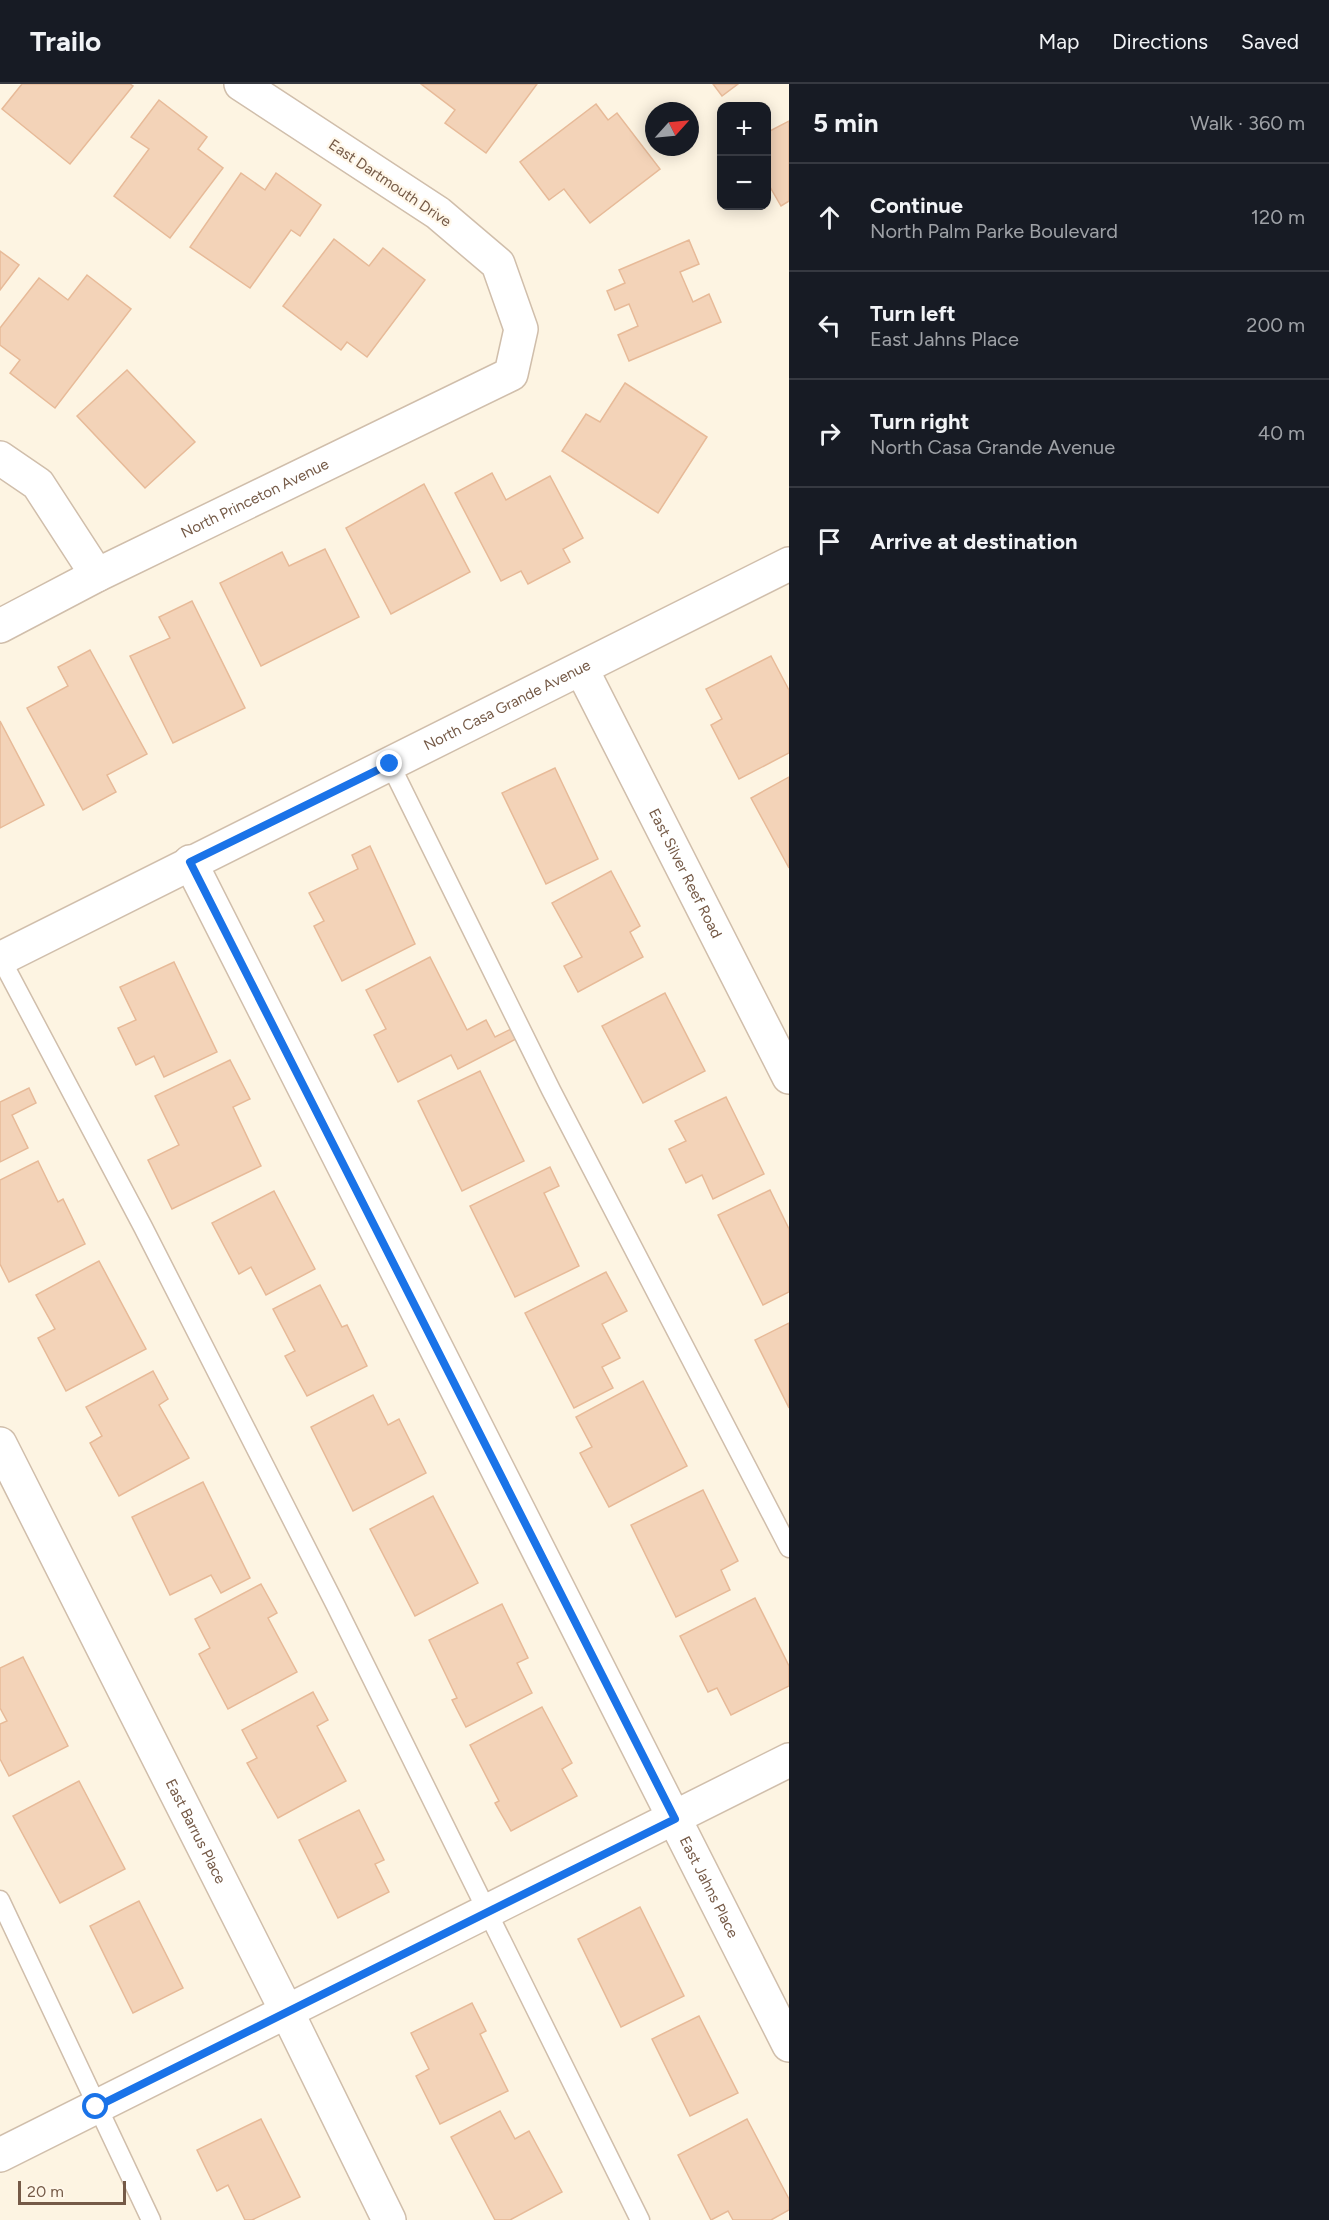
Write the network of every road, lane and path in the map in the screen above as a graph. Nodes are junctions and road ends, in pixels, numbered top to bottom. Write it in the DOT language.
graph roads {
  1 [pos="241,84"];
  2 [pos="510,374"];
  3 [pos="0,458"];
  4 [pos="787,570"];
  5 [pos="97,574"];
  6 [pos="0,626"];
  7 [pos="582,670"];
  8 [pos="390,764"];
  9 [pos="190,862"];
  10 [pos="0,959"];
  11 [pos="789,1077"];
  12 [pos="0,1444"];
  13 [pos="789,1548"];
  14 [pos="789,1760"];
  15 [pos="675,1819"];
  16 [pos="0,1900"];
  17 [pos="489,1911"];
  18 [pos="287,2012"];
  19 [pos="789,2045"];
  20 [pos="96,2107"];
  21 [pos="0,2155"];
  22 [pos="151,2220"];
  23 [pos="389,2220"];
  24 [pos="640,2220"];
  1 -- 2 [label="street, East Dartmouth Drive"];
  2 -- 5 [label="street, North Princeton Avenue"];
  3 -- 5 [label="street"];
  4 -- 7 [label="street, North Casa Grande Avenue"];
  5 -- 6 [label="street, North Princeton Avenue"];
  7 -- 8 [label="street, North Casa Grande Avenue"];
  7 -- 11 [label="street, East Silver Reef Road"];
  8 -- 9 [label="street, North Casa Grande Avenue"];
  8 -- 13 [label="lane"];
  9 -- 10 [label="street, North Casa Grande Avenue"];
  9 -- 15 [label="street, East Jahns Place"];
  10 -- 17 [label="lane"];
  12 -- 18 [label="street, East Barrus Place"];
  14 -- 15 [label="street"];
  15 -- 17 [label="street"];
  15 -- 19 [label="street, East Jahns Place"];
  16 -- 20 [label="lane"];
  17 -- 18 [label="street"];
  17 -- 24 [label="lane"];
  18 -- 20 [label="street"];
  18 -- 23 [label="street, East Barrus Place"];
  20 -- 21 [label="street"];
  20 -- 22 [label="lane"];
}
